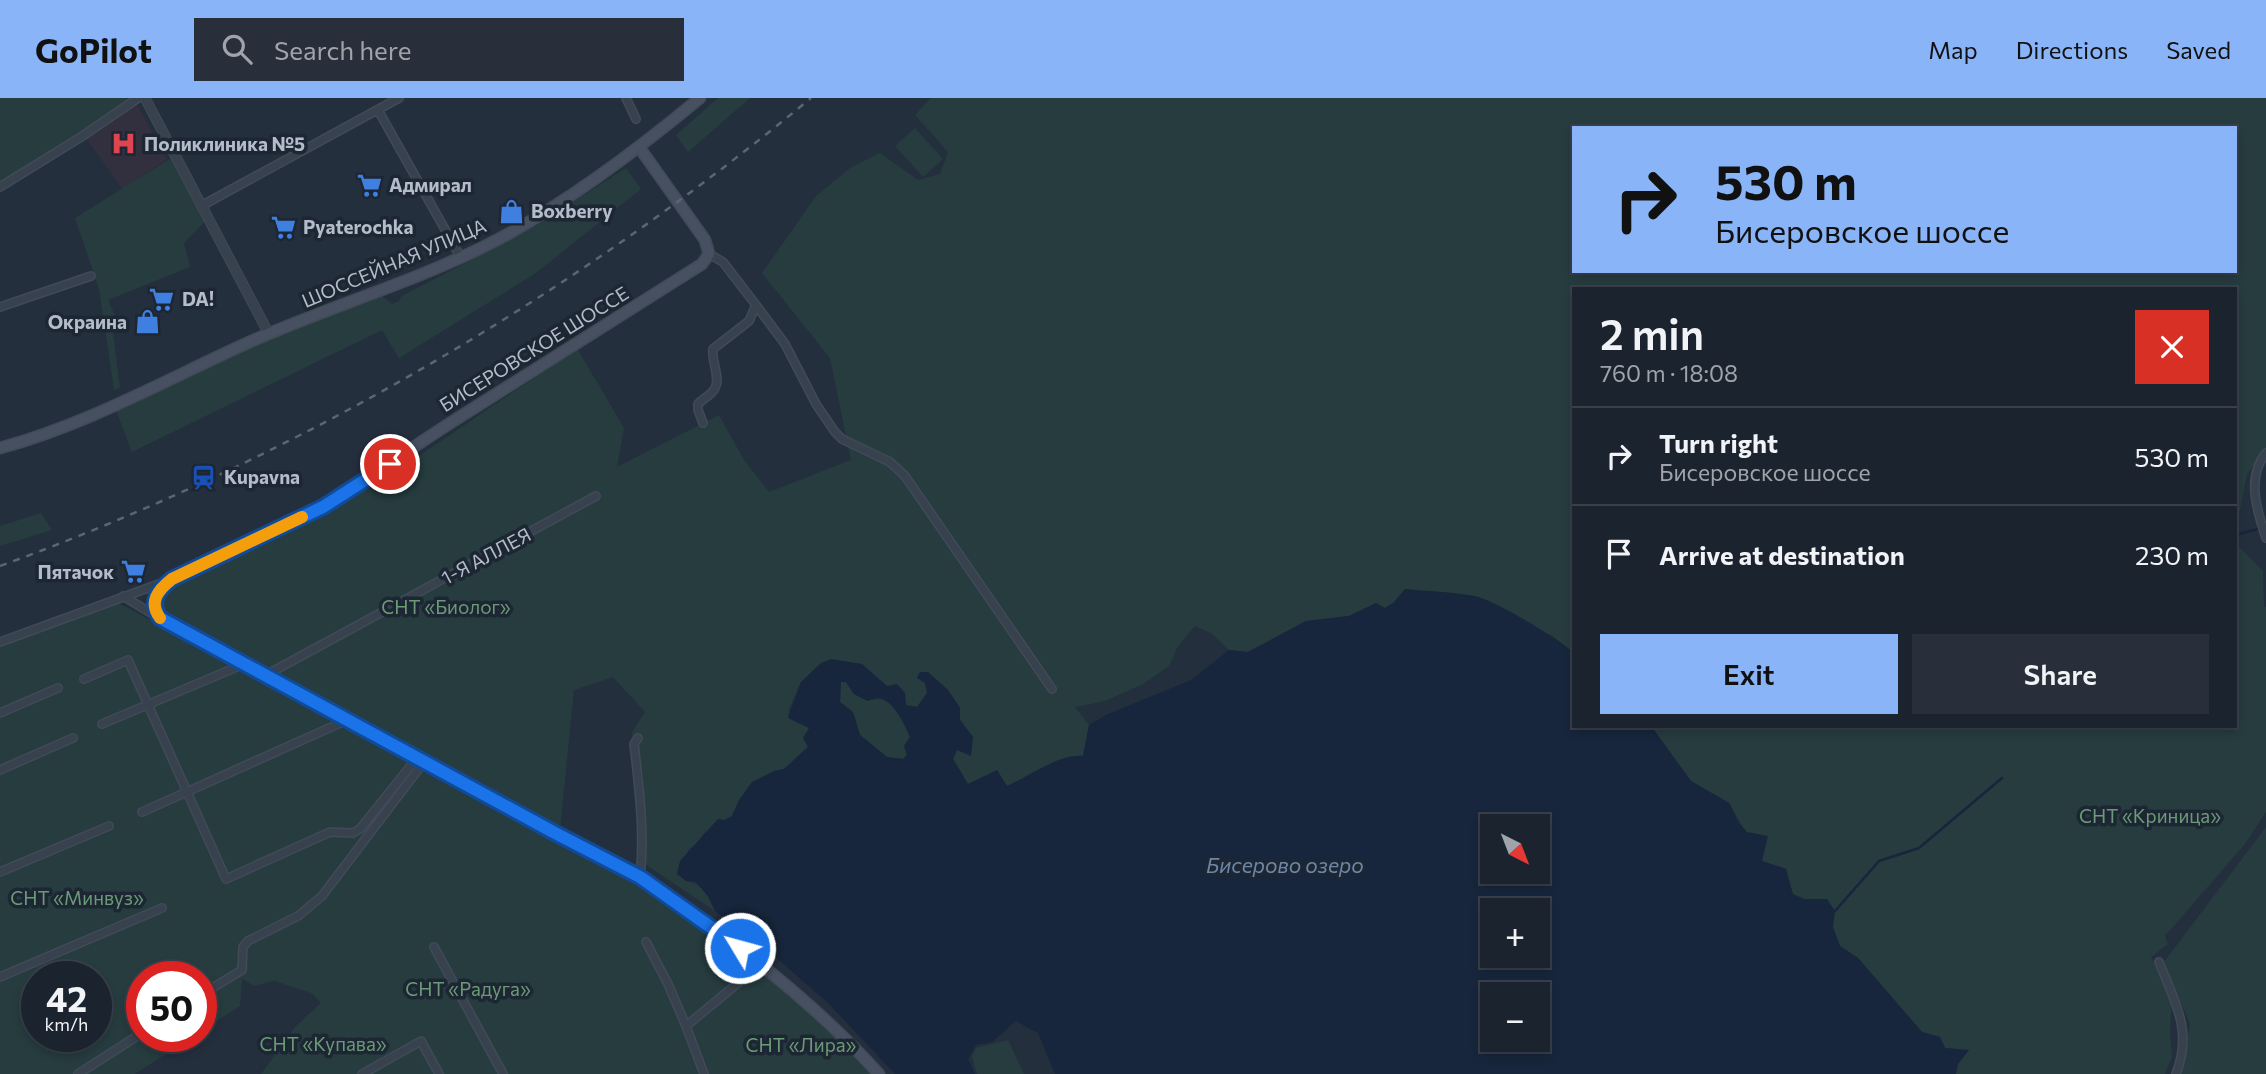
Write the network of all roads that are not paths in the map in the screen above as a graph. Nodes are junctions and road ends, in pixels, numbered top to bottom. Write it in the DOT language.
graph roads {
  1 [pos="138,98"];
  2 [pos="145,98"];
  3 [pos="399,98"];
  4 [pos="626,98"];
  5 [pos="699,98"];
  6 [pos="378,110"];
  7 [pos="636,119"];
  8 [pos="639,147"];
  9 [pos="0,187"];
  10 [pos="203,205"];
  11 [pos="709,254"];
  12 [pos="461,258"];
  13 [pos="91,276"];
  14 [pos="756,305"];
  15 [pos="0,307"];
  16 [pos="269,334"];
  17 [pos="703,423"];
  18 [pos="0,448"];
  19 [pos="2266,453"];
  20 [pos="596,496"];
  21 [pos="2266,538"];
  22 [pos="172,579"];
  23 [pos="123,597"];
  24 [pos="160,618"];
  25 [pos="0,642"];
  26 [pos="244,664"];
  27 [pos="265,676"];
  28 [pos="85,679"];
  29 [pos="58,688"];
  30 [pos="1052,689"];
  31 [pos="149,706"];
  32 [pos="0,713"];
  33 [pos="347,720"];
  34 [pos="102,724"];
  35 [pos="73,738"];
  36 [pos="638,738"];
  37 [pos="421,760"];
  38 [pos="0,770"];
  39 [pos="187,792"];
  40 [pos="142,812"];
  41 [pos="109,826"];
  42 [pos="0,872"];
  43 [pos="640,877"];
  44 [pos="162,908"];
  45 [pos="646,942"];
  46 [pos="434,947"];
  47 [pos="2159,962"];
  48 [pos="761,964"];
  49 [pos="0,977"];
  50 [pos="217,985"];
  51 [pos="687,1026"];
  52 [pos="126,1043"];
  53 [pos="78,1074"];
  54 [pos="362,1074"];
  55 [pos="439,1074"];
  56 [pos="503,1074"];
  57 [pos="704,1074"];
  58 [pos="879,1074"];
  59 [pos="2176,1074"];
  1 -- 9 [label="street"];
  2 -- 10 [label="street"];
  3 -- 6 [label="street"];
  4 -- 7 [label="street"];
  5 -- 8 [label="main road, ШОССЕЙНАЯ УЛИЦА"];
  6 -- 10 [label="street"];
  6 -- 12 [label="street"];
  8 -- 11 [label="main road"];
  8 -- 12 [label="main road, ШОССЕЙНАЯ УЛИЦА"];
  10 -- 16 [label="street"];
  11 -- 14 [label="street"];
  11 -- 22 [label="main road, БИСЕРОВСКОЕ ШОССЕ"];
  12 -- 16 [label="main road, ШОССЕЙНАЯ УЛИЦА"];
  13 -- 15 [label="street"];
  14 -- 17 [label="street"];
  14 -- 30 [label="street"];
  16 -- 18 [label="main road, ШОССЕЙНАЯ УЛИЦА"];
  19 -- 21 [label="street"];
  20 -- 27 [label="street, 1-Я АЛЛЕЯ"];
  22 -- 23 [label="street"];
  22 -- 24 [label="main road"];
  23 -- 24 [label="street"];
  23 -- 25 [label="street"];
  24 -- 26 [label="main road"];
  26 -- 27 [label="main road"];
  26 -- 31 [label="street"];
  27 -- 33 [label="main road"];
  28 -- 31 [label="street"];
  29 -- 32 [label="street"];
  31 -- 34 [label="street"];
  31 -- 39 [label="street"];
  33 -- 37 [label="main road"];
  33 -- 39 [label="street"];
  35 -- 38 [label="street"];
  36 -- 43 [label="street"];
  37 -- 39 [label="street"];
  37 -- 43 [label="main road"];
  37 -- 50 [label="street"];
  39 -- 40 [label="street"];
  41 -- 42 [label="street"];
  43 -- 48 [label="main road"];
  44 -- 49 [label="street"];
  45 -- 51 [label="street"];
  46 -- 56 [label="street"];
  47 -- 59 [label="street"];
  48 -- 51 [label="street"];
  48 -- 58 [label="main road"];
  51 -- 57 [label="street"];
  52 -- 53 [label="street"];
  54 -- 55 [label="street"];
}
